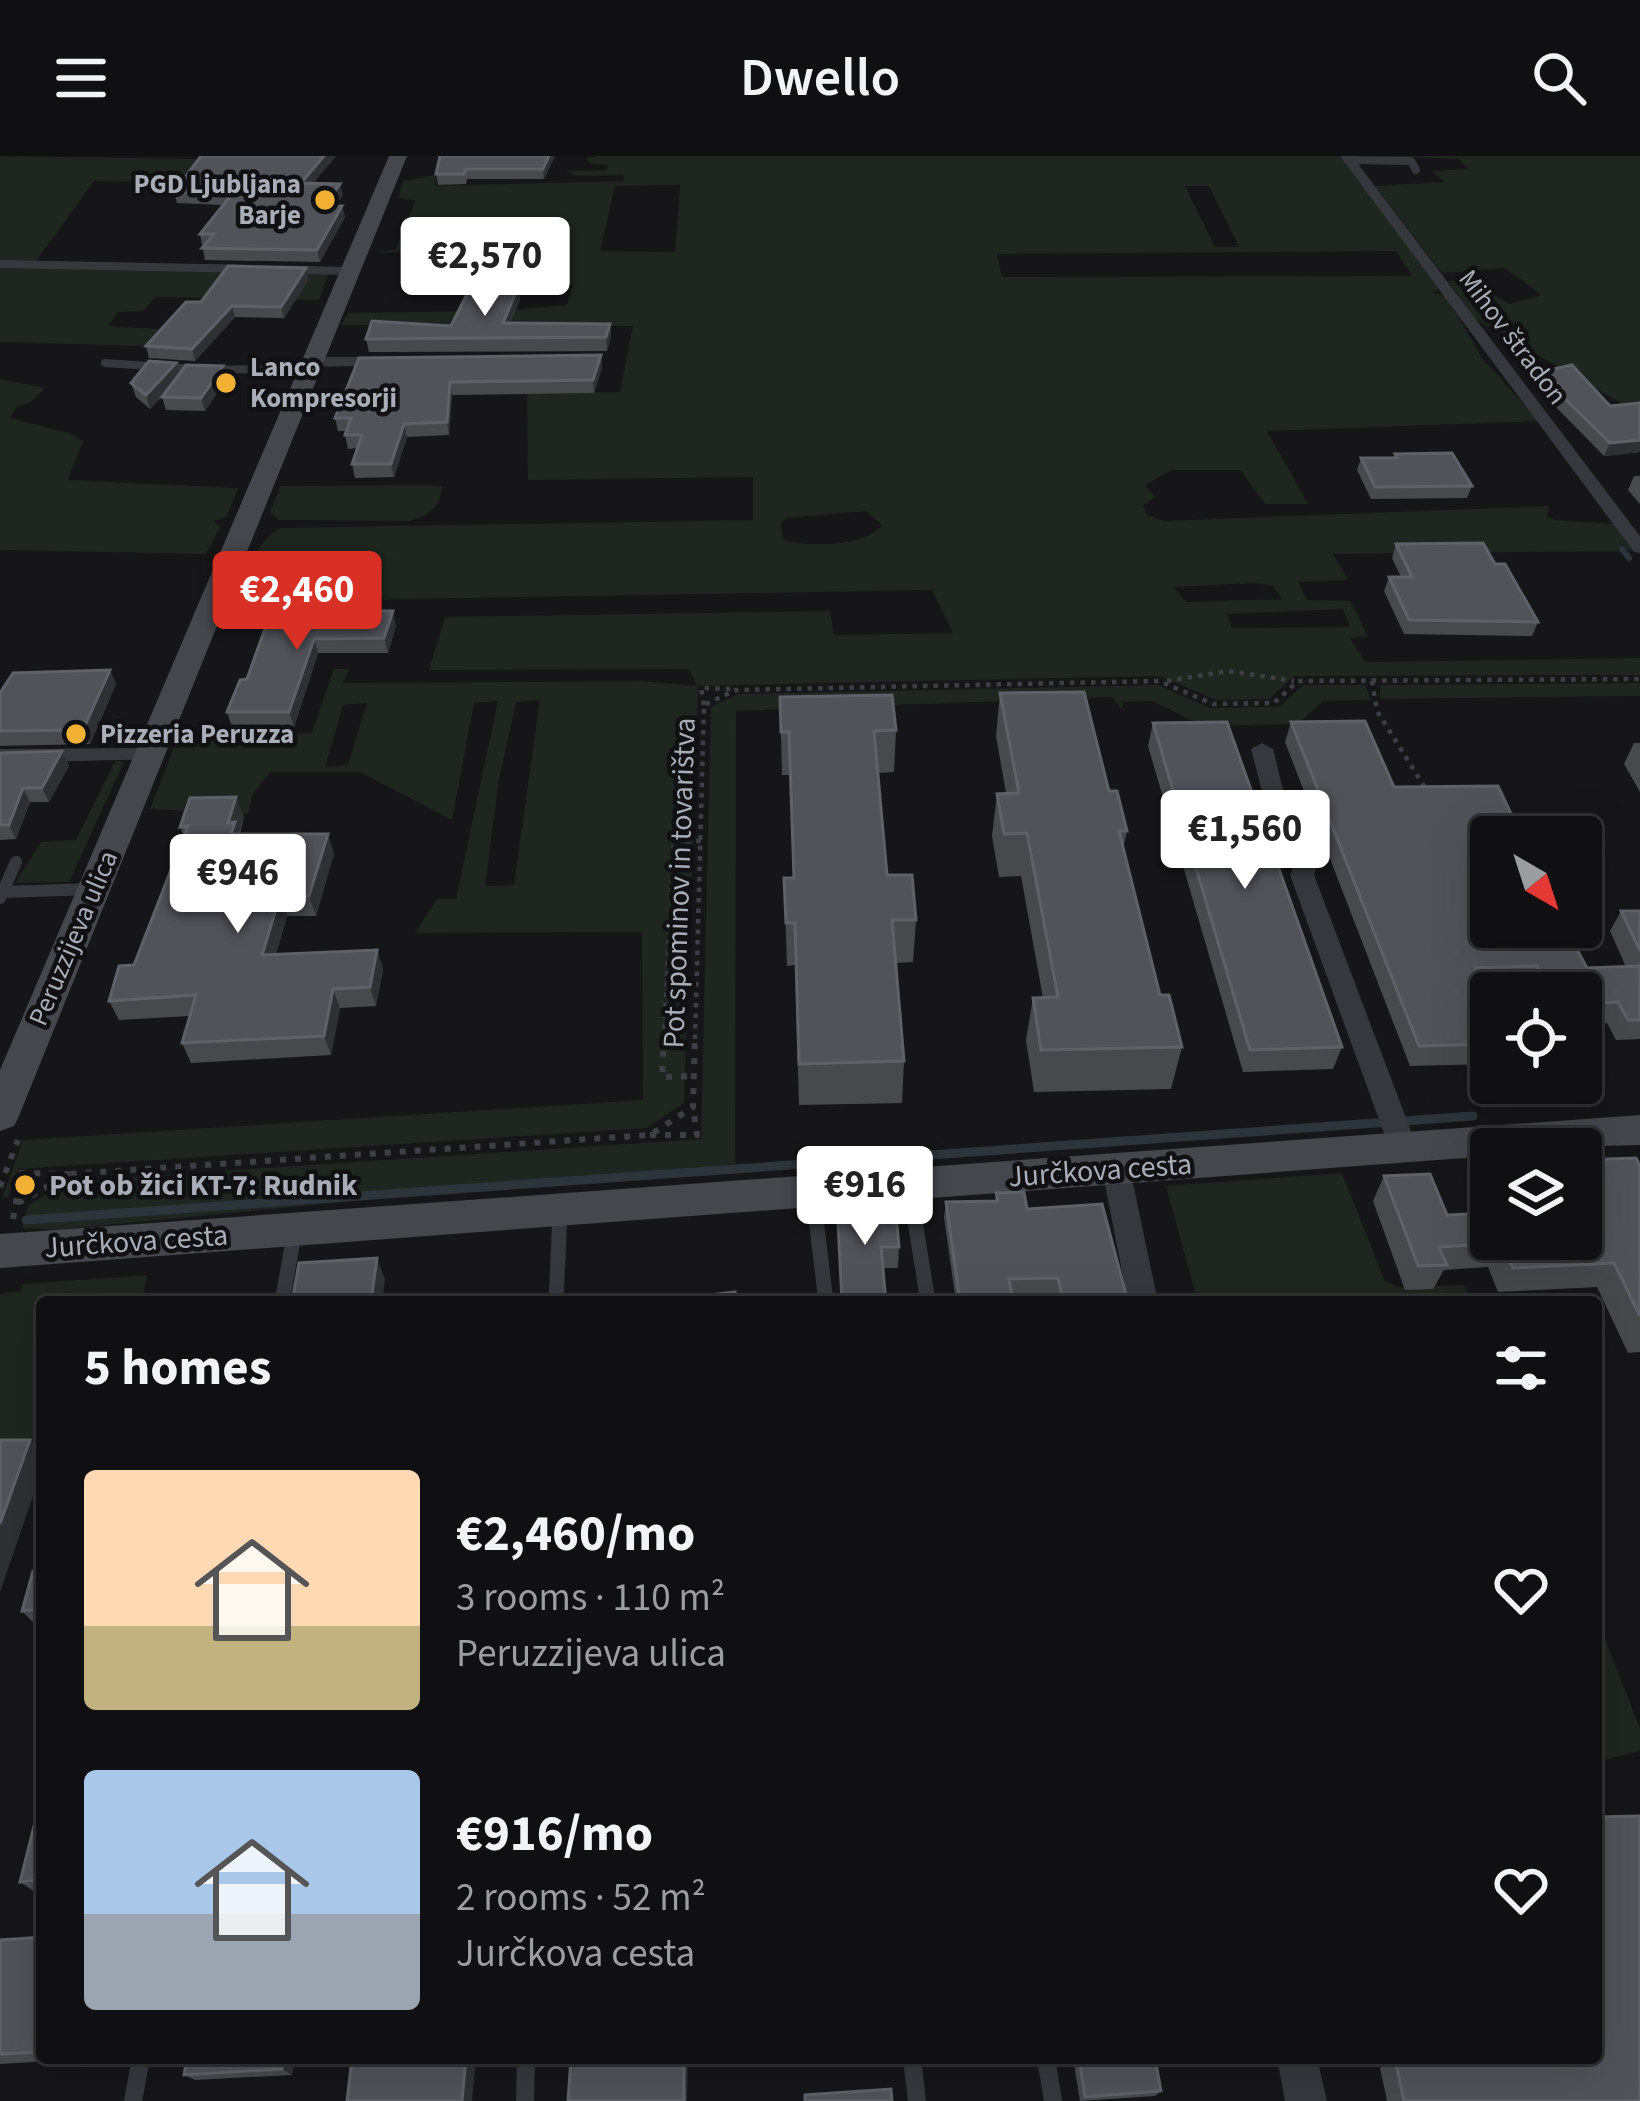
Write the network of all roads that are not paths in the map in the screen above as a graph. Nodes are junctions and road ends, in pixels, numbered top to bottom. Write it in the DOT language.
graph roads {
  1 [pos="398,156"];
  2 [pos="1347,158"];
  3 [pos="1416,170"];
  4 [pos="0,264"];
  5 [pos="350,271"];
  6 [pos="404,362"];
  7 [pos="105,363"];
  8 [pos="311,365"];
  9 [pos="1640,548"];
  10 [pos="1262,749"];
  11 [pos="150,754"];
  12 [pos="0,756"];
  13 [pos="16,862"];
  14 [pos="93,889"];
  15 [pos="1,895"];
  16 [pos="0,1116"];
  17 [pos="1396,1128"];
  18 [pos="1640,1130"];
  19 [pos="1116,1169"];
  20 [pos="909,1184"];
  21 [pos="813,1191"];
  22 [pos="560,1210"];
  23 [pos="295,1229"];
  24 [pos="6,1238"];
  25 [pos="283,1296"];
  26 [pos="556,1296"];
  27 [pos="825,1296"];
  28 [pos="927,1296"];
  29 [pos="1142,1296"];
  30 [pos="140,2064"];
  31 [pos="526,2064"];
  32 [pos="913,2064"];
  33 [pos="1047,2064"];
  34 [pos="1299,2064"];
  35 [pos="133,2101"];
  36 [pos="524,2101"];
  37 [pos="917,2101"];
  38 [pos="1053,2101"];
  39 [pos="1306,2101"];
  1 -- 5 [label="main road, Peruzzijeva ulica"];
  2 -- 3 [label="lane"];
  2 -- 9 [label="street, Mihov štradon"];
  4 -- 5 [label="street"];
  5 -- 8 [label="main road, Peruzzijeva ulica"];
  6 -- 8 [label="street"];
  7 -- 8 [label="lane"];
  8 -- 11 [label="main road, Peruzzijeva ulica"];
  10 -- 17 [label="street"];
  11 -- 12 [label="street"];
  11 -- 14 [label="main road, Peruzzijeva ulica"];
  13 -- 15 [label="lane"];
  14 -- 15 [label="lane"];
  14 -- 16 [label="main road, Peruzzijeva ulica"];
  17 -- 18 [label="main road, Jurčkova cesta"];
  17 -- 19 [label="main road, Jurčkova cesta"];
  19 -- 20 [label="main road, Jurčkova cesta"];
  19 -- 29 [label="street"];
  20 -- 21 [label="main road, Jurčkova cesta"];
  20 -- 28 [label="lane"];
  21 -- 22 [label="main road, Jurčkova cesta"];
  21 -- 27 [label="lane"];
  22 -- 23 [label="main road, Jurčkova cesta"];
  22 -- 26 [label="lane"];
  23 -- 24 [label="main road, Jurčkova cesta"];
  23 -- 25 [label="lane"];
  30 -- 35 [label="lane"];
  31 -- 36 [label="lane"];
  32 -- 37 [label="lane"];
  33 -- 38 [label="lane"];
  34 -- 39 [label="street"];
}
